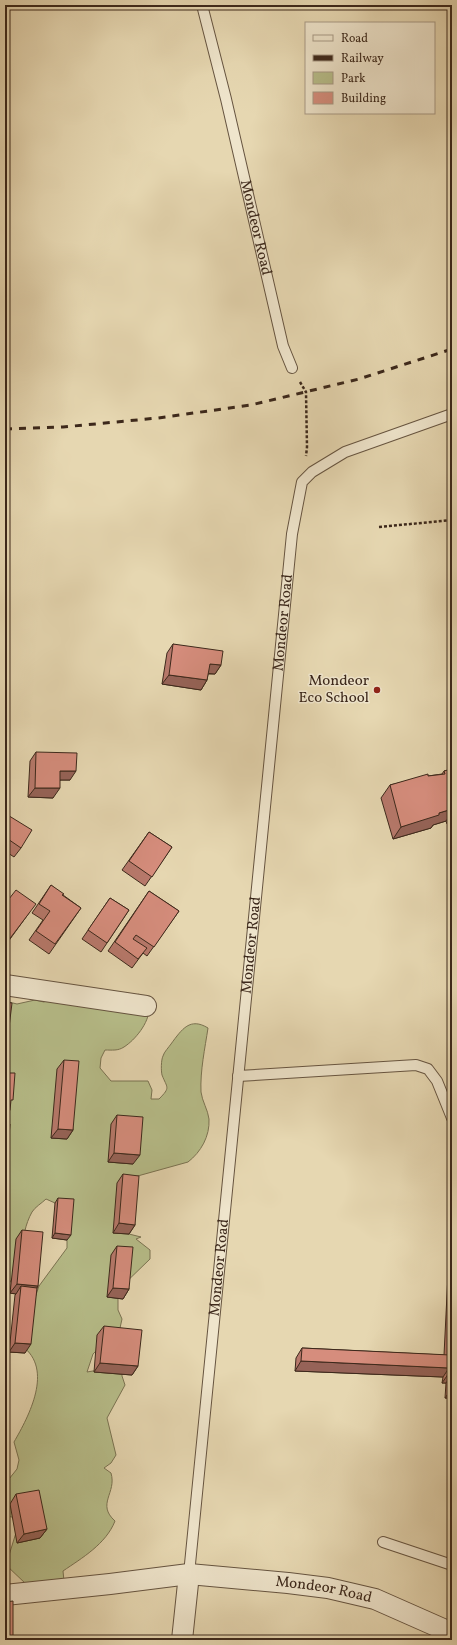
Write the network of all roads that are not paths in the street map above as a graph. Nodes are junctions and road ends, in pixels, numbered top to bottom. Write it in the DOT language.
graph roads {
  1 [pos="202,5"];
  2 [pos="292,368"];
  3 [pos="452,414"];
  4 [pos="5,984"];
  5 [pos="146,1006"];
  6 [pos="238,1076"];
  7 [pos="452,1118"];
  8 [pos="383,1542"];
  9 [pos="452,1565"];
  10 [pos="189,1574"];
  11 [pos="5,1595"];
  12 [pos="452,1633"];
  13 [pos="182,1640"];
  1 -- 2 [label="lane, Mondeor Road"];
  3 -- 6 [label="lane, Mondeor Road"];
  4 -- 5 [label="street"];
  6 -- 7 [label="lane"];
  6 -- 10 [label="lane, Mondeor Road"];
  8 -- 9 [label="lane"];
  10 -- 11 [label="street"];
  10 -- 12 [label="street, Mondeor Road"];
  10 -- 13 [label="street, Mondeor Road"];
}
